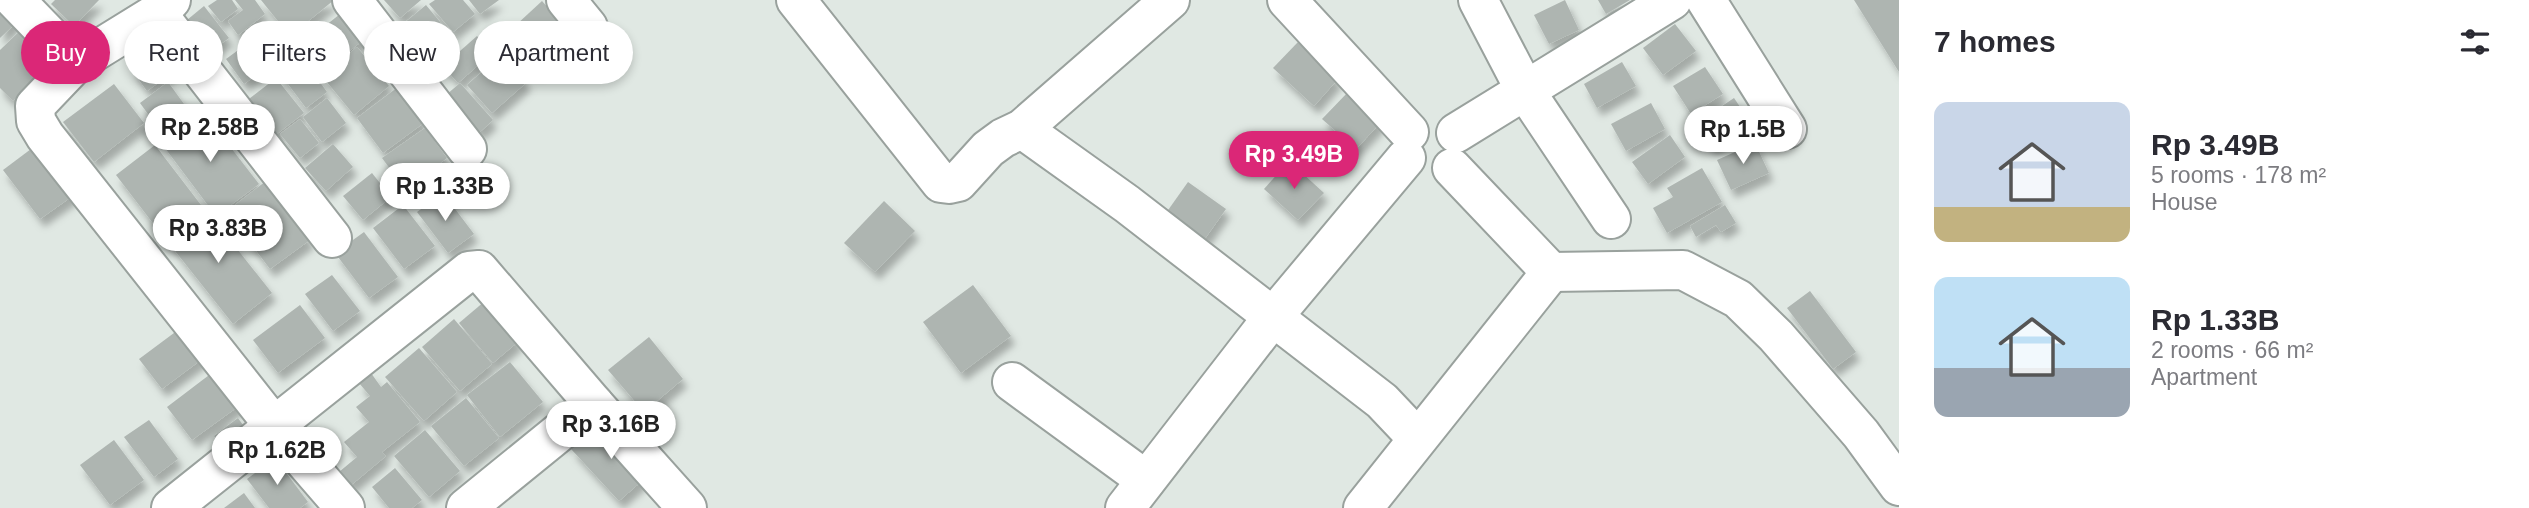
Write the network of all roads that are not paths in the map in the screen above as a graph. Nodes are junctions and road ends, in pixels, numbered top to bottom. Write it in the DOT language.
graph roads {
  1 [pos="15,0"];
  2 [pos="352,0"];
  3 [pos="796,0"];
  4 [pos="1170,0"];
  5 [pos="1287,0"];
  6 [pos="1478,0"];
  7 [pos="1672,0"];
  8 [pos="1706,0"];
  9 [pos="164,6"];
  10 [pos="35,21"];
  11 [pos="110,41"];
  12 [pos="56,84"];
  13 [pos="1526,92"];
  14 [pos="1023,129"];
  15 [pos="1787,129"];
  16 [pos="1407,145"];
  17 [pos="467,149"];
  18 [pos="1454,150"];
  19 [pos="1611,219"];
  20 [pos="332,238"];
  21 [pos="1551,272"];
  22 [pos="1272,318"];
  23 [pos="1012,382"];
  24 [pos="594,404"];
  25 [pos="275,427"];
  26 [pos="1417,439"];
  27 [pos="1899,486"];
  28 [pos="1135,494"];
  29 [pos="172,508"];
  30 [pos="345,508"];
  31 [pos="466,508"];
  32 [pos="687,508"];
  33 [pos="1363,508"];
  1 -- 10 [label="street"];
  2 -- 17 [label="street"];
  3 -- 14 [label="street"];
  4 -- 14 [label="street"];
  5 -- 16 [label="street"];
  6 -- 13 [label="street"];
  7 -- 13 [label="street"];
  8 -- 15 [label="street"];
  9 -- 11 [label="street"];
  9 -- 20 [label="street"];
  12 -- 25 [label="street"];
  13 -- 18 [label="street"];
  13 -- 19 [label="street"];
  14 -- 22 [label="street"];
  16 -- 18 [label="street"];
  16 -- 22 [label="street"];
  18 -- 21 [label="street"];
  21 -- 26 [label="street"];
  21 -- 27 [label="street"];
  22 -- 26 [label="street"];
  22 -- 28 [label="street"];
  23 -- 28 [label="street"];
  24 -- 25 [label="street"];
  24 -- 31 [label="street"];
  24 -- 32 [label="street"];
  25 -- 29 [label="street"];
  25 -- 30 [label="street"];
  26 -- 33 [label="street"];
}
